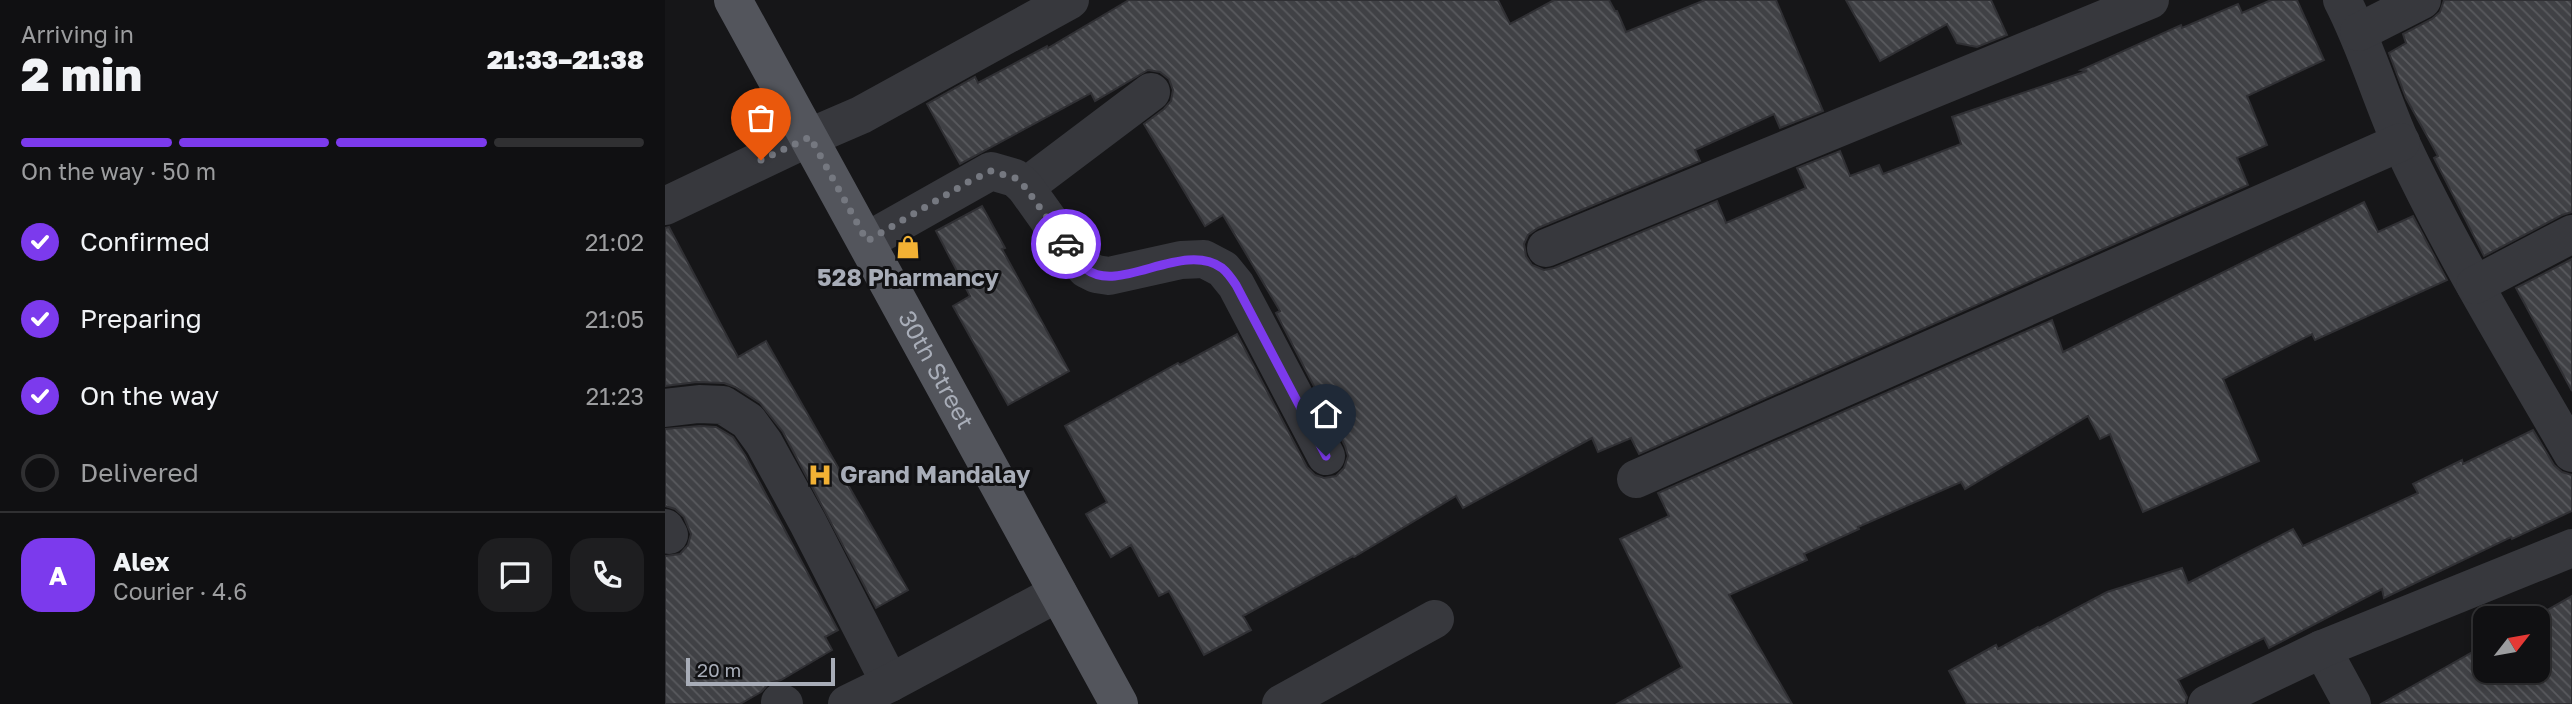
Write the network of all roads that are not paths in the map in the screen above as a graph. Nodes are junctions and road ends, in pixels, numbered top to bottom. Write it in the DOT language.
graph roads {
  1 [pos="733,0"];
  2 [pos="1070,0"];
  3 [pos="2150,0"];
  4 [pos="2422,0"];
  5 [pos="2350,16"];
  6 [pos="1151,92"];
  7 [pos="810,137"];
  8 [pos="2401,142"];
  9 [pos="1025,187"];
  10 [pos="665,206"];
  11 [pos="2572,234"];
  12 [pos="867,241"];
  13 [pos="1546,248"];
  14 [pos="2475,285"];
  15 [pos="665,408"];
  16 [pos="2572,453"];
  17 [pos="1326,456"];
  18 [pos="1636,479"];
  19 [pos="2572,548"];
  20 [pos="1058,593"];
  21 [pos="1435,619"];
  22 [pos="2322,649"];
  23 [pos="890,683"];
  24 [pos="846,704"];
  25 [pos="1119,704"];
  26 [pos="1281,704"];
  27 [pos="2207,704"];
  28 [pos="2352,704"];
  1 -- 7 [label="main road, 30th Street"];
  2 -- 7 [label="street"];
  3 -- 13 [label="street"];
  4 -- 5 [label="street"];
  5 -- 8 [label="street"];
  6 -- 9 [label="street"];
  7 -- 10 [label="street"];
  7 -- 12 [label="main road, 30th Street"];
  8 -- 14 [label="street"];
  8 -- 18 [label="street"];
  9 -- 12 [label="street"];
  9 -- 17 [label="street"];
  11 -- 14 [label="street"];
  12 -- 20 [label="main road, 30th Street"];
  14 -- 16 [label="street"];
  15 -- 23 [label="street"];
  19 -- 22 [label="street"];
  20 -- 23 [label="street"];
  20 -- 25 [label="main road, 30th Street"];
  21 -- 26 [label="street"];
  22 -- 27 [label="street"];
  22 -- 28 [label="street"];
  23 -- 24 [label="street"];
}
